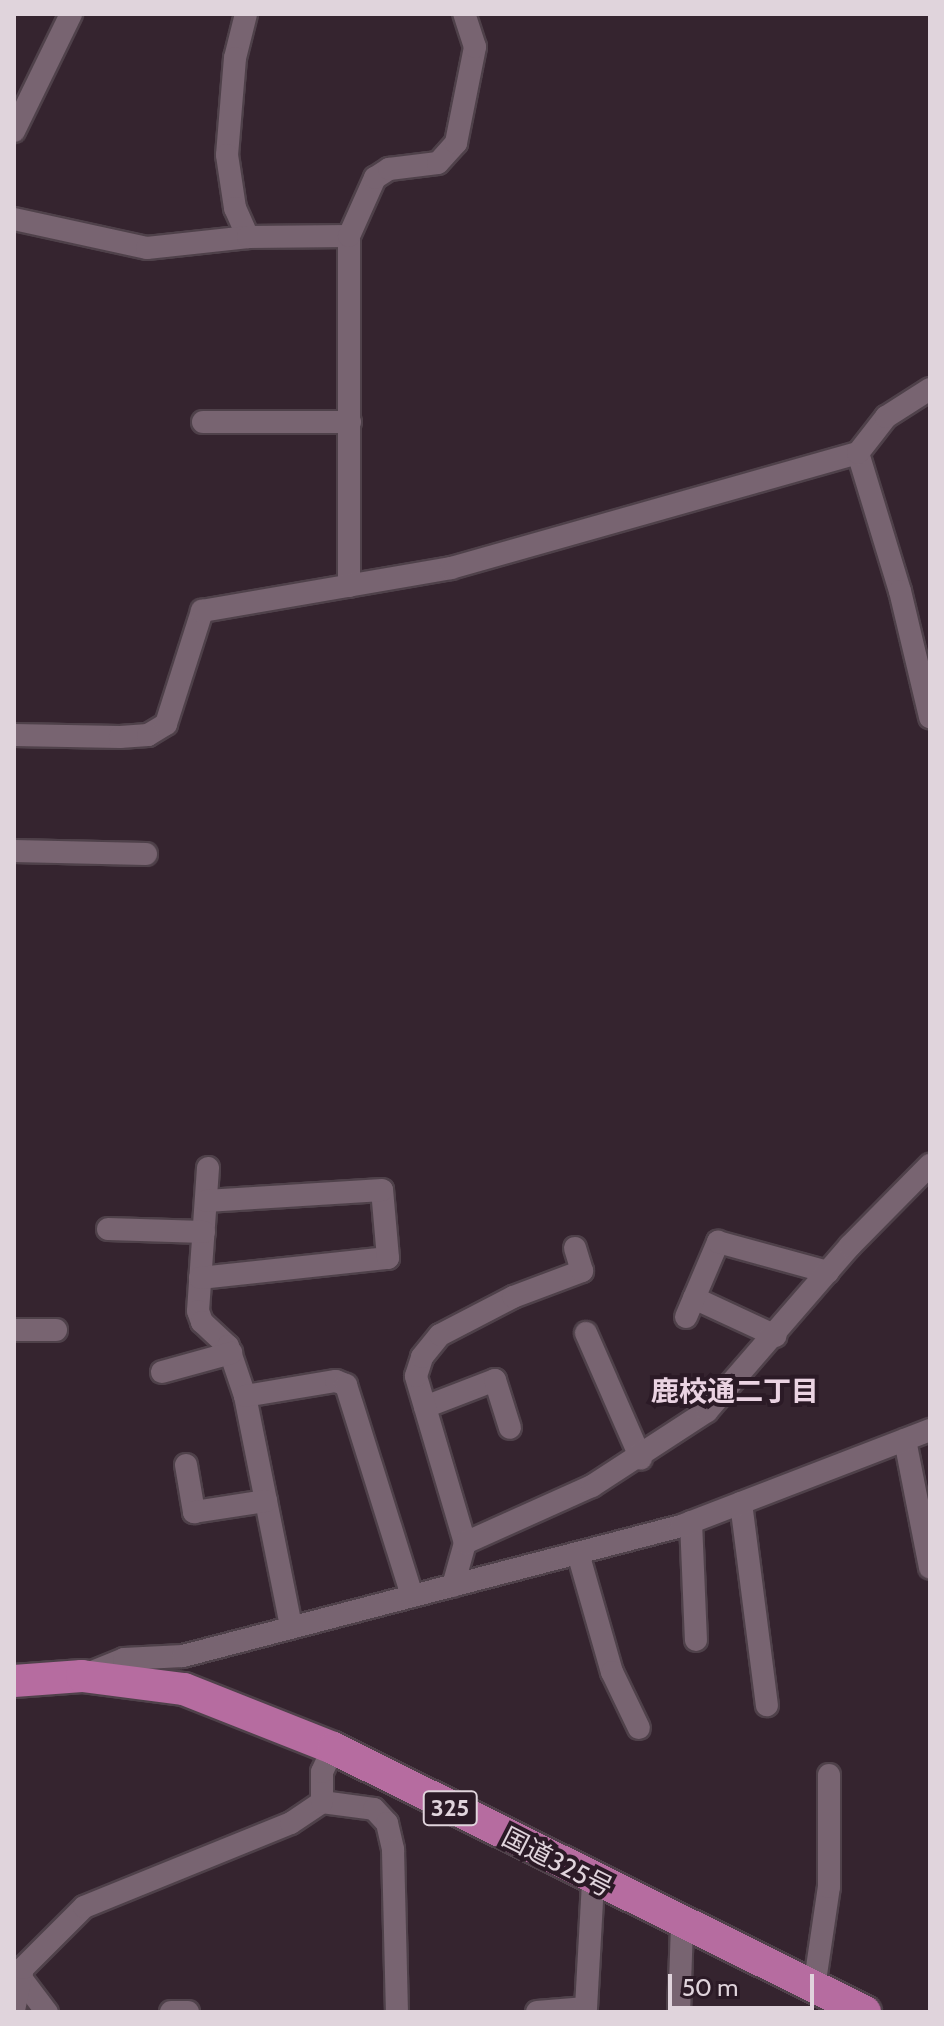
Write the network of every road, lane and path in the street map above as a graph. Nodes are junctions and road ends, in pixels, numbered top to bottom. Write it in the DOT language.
graph roads {
  1 [pos="71,14"];
  2 [pos="246,14"];
  3 [pos="464,14"];
  4 [pos="14,131"];
  5 [pos="14,219"];
  6 [pos="349,236"];
  7 [pos="248,237"];
  8 [pos="930,389"];
  9 [pos="203,422"];
  10 [pos="350,422"];
  11 [pos="858,453"];
  12 [pos="349,586"];
  13 [pos="930,717"];
  14 [pos="14,735"];
  15 [pos="14,851"];
  16 [pos="146,854"];
  17 [pos="930,1165"];
  18 [pos="208,1168"];
  19 [pos="206,1201"];
  20 [pos="108,1229"];
  21 [pos="204,1232"];
  22 [pos="575,1248"];
  23 [pos="828,1272"];
  24 [pos="200,1278"];
  25 [pos="14,1330"];
  26 [pos="56,1330"];
  27 [pos="586,1333"];
  28 [pos="776,1336"];
  29 [pos="231,1353"];
  30 [pos="162,1372"];
  31 [pos="245,1396"];
  32 [pos="425,1407"];
  33 [pos="510,1428"];
  34 [pos="930,1430"];
  35 [pos="905,1440"];
  36 [pos="641,1459"];
  37 [pos="186,1465"];
  38 [pos="266,1501"];
  39 [pos="741,1503"];
  40 [pos="691,1522"];
  41 [pos="465,1543"];
  42 [pos="578,1553"];
  43 [pos="930,1568"];
  44 [pos="453,1586"];
  45 [pos="412,1596"];
  46 [pos="291,1627"];
  47 [pos="696,1640"];
  48 [pos="183,1656"];
  49 [pos="82,1676"];
  50 [pos="14,1681"];
  51 [pos="184,1689"];
  52 [pos="767,1705"];
  53 [pos="639,1728"];
  54 [pos="333,1748"];
  55 [pos="829,1775"];
  56 [pos="322,1802"];
  57 [pos="593,1882"];
  58 [pos="682,1924"];
  59 [pos="24,1982"];
  60 [pos="816,1997"];
  61 [pos="14,2010"];
  62 [pos="47,2012"];
  63 [pos="171,2012"];
  64 [pos="188,2012"];
  65 [pos="397,2012"];
  66 [pos="537,2012"];
  67 [pos="679,2012"];
  68 [pos="865,2012"];
  1 -- 4 [label="street"];
  2 -- 7 [label="street"];
  3 -- 6 [label="street"];
  5 -- 7 [label="street"];
  6 -- 7 [label="street"];
  6 -- 10 [label="street"];
  8 -- 11 [label="street"];
  9 -- 10 [label="street"];
  10 -- 12 [label="street"];
  11 -- 12 [label="street"];
  11 -- 13 [label="street"];
  12 -- 14 [label="street"];
  15 -- 16 [label="street"];
  17 -- 23 [label="street"];
  18 -- 19 [label="street"];
  19 -- 21 [label="street"];
  19 -- 24 [label="street"];
  20 -- 21 [label="street"];
  21 -- 24 [label="street"];
  22 -- 32 [label="street"];
  23 -- 28 [label="street"];
  23 -- 28 [label="street"];
  24 -- 29 [label="street"];
  25 -- 26 [label="street"];
  27 -- 36 [label="street"];
  28 -- 36 [label="street"];
  29 -- 30 [label="street"];
  29 -- 31 [label="street"];
  31 -- 38 [label="street"];
  31 -- 45 [label="street"];
  32 -- 33 [label="street"];
  32 -- 41 [label="street"];
  34 -- 35 [label="street"];
  35 -- 39 [label="street"];
  35 -- 43 [label="street"];
  36 -- 41 [label="street"];
  37 -- 38 [label="street"];
  38 -- 46 [label="street"];
  39 -- 40 [label="street"];
  39 -- 52 [label="street"];
  40 -- 42 [label="street"];
  40 -- 47 [label="street"];
  41 -- 44 [label="street"];
  42 -- 44 [label="street"];
  42 -- 53 [label="street"];
  44 -- 45 [label="street"];
  45 -- 46 [label="street"];
  46 -- 48 [label="street"];
  48 -- 49 [label="street"];
  48 -- 51 [label="street"];
  49 -- 50 [label="highway, 国道325号 / 325"];
  49 -- 51 [label="highway, 国道325号 / 325"];
  51 -- 54 [label="highway, 国道325号 / 325"];
  54 -- 56 [label="street"];
  54 -- 57 [label="highway, 国道325号 / 325"];
  55 -- 60 [label="street"];
  56 -- 59 [label="street"];
  56 -- 65 [label="street"];
  57 -- 58 [label="highway, 国道325号 / 325"];
  57 -- 66 [label="street"];
  58 -- 60 [label="highway, 国道325号 / 325"];
  58 -- 67 [label="street"];
  59 -- 61 [label="street"];
  59 -- 62 [label="street"];
  60 -- 68 [label="highway, 国道325号 / 325"];
  63 -- 64 [label="street"];
}
